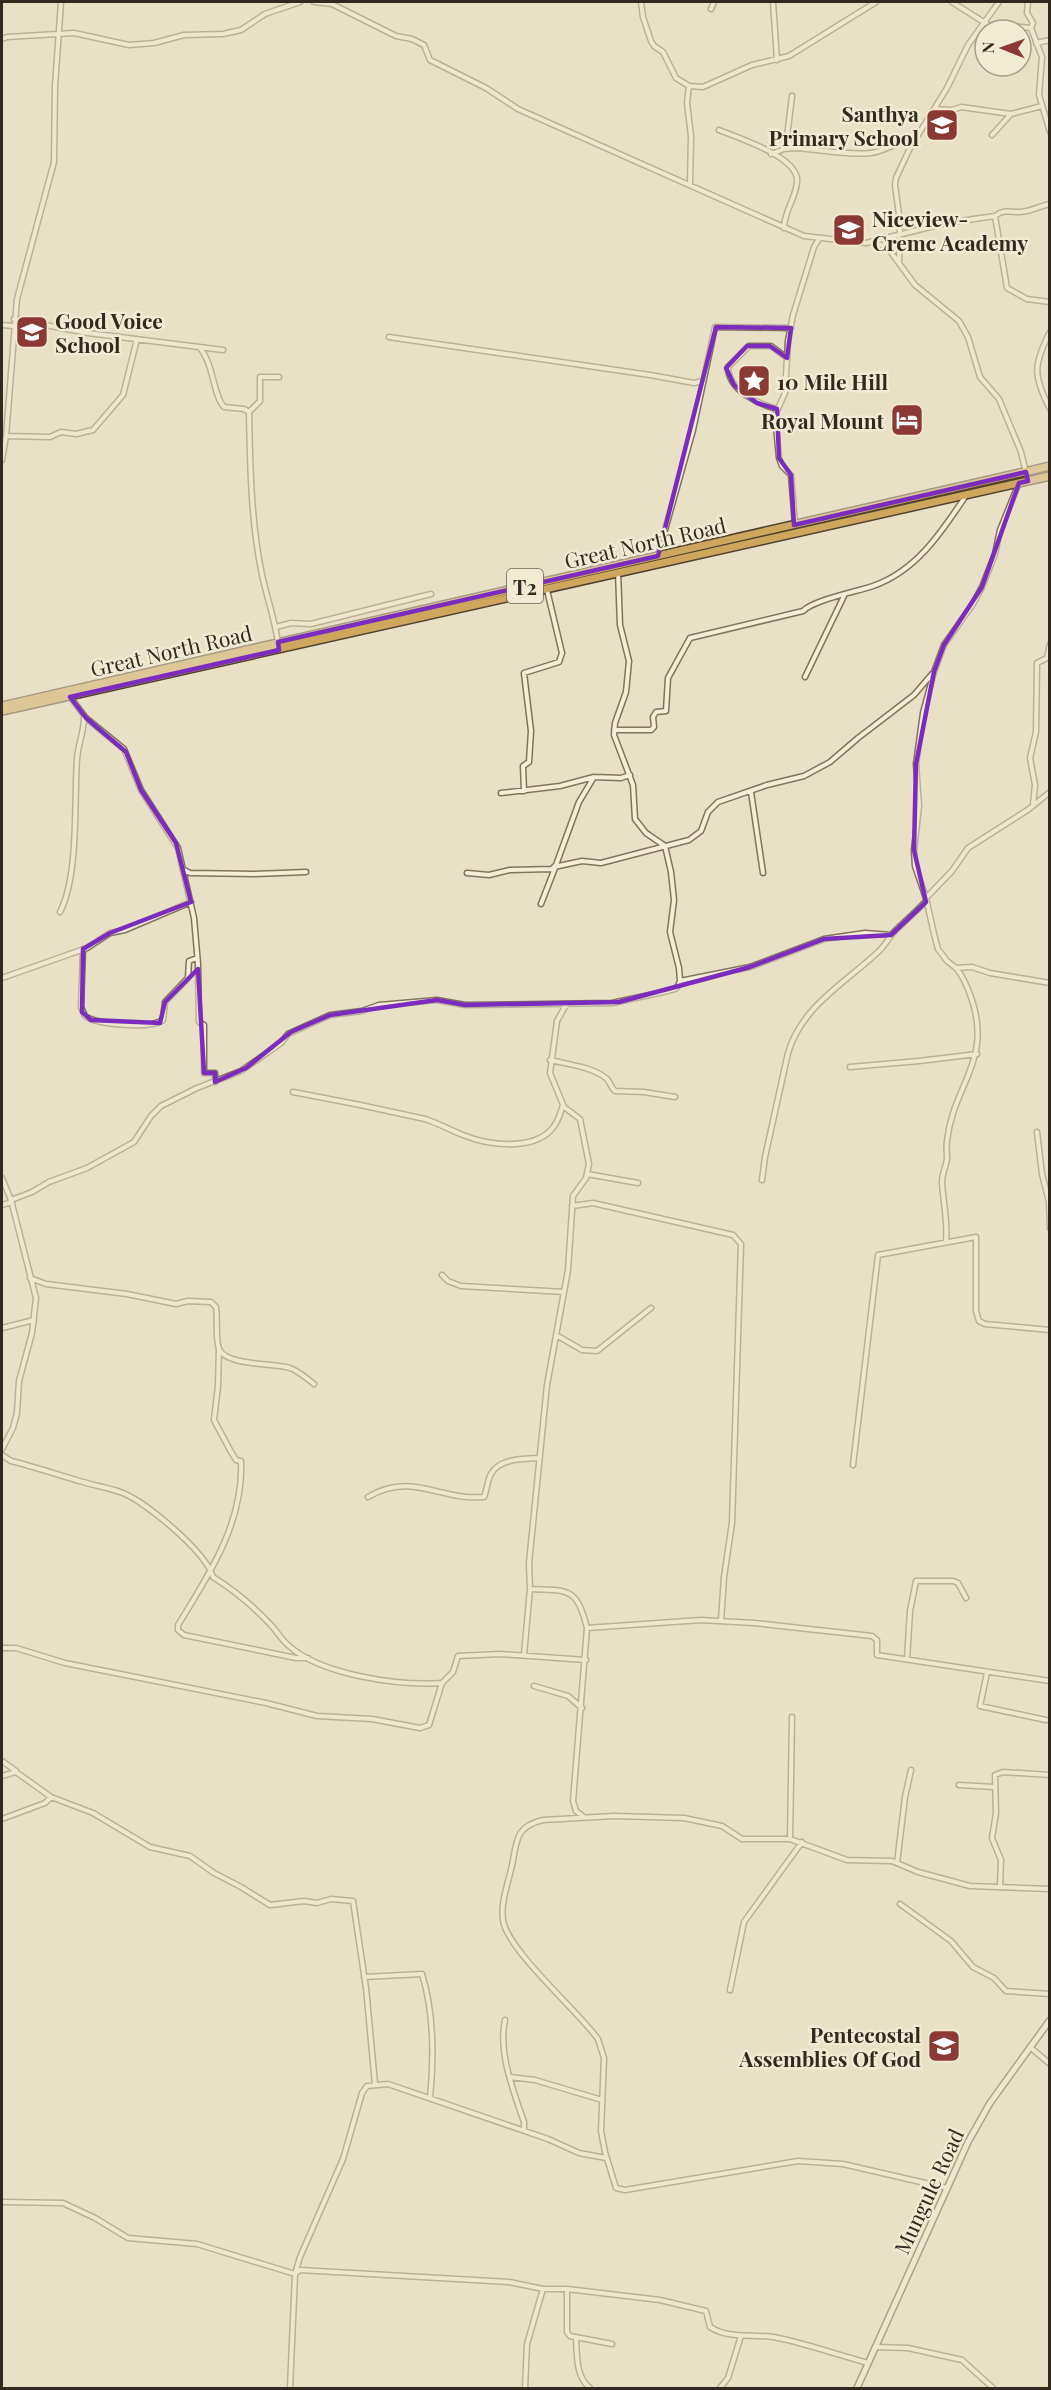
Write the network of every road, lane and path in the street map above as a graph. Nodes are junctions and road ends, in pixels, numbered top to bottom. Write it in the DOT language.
graph roads {
  1 [pos="61,2"];
  2 [pos="300,2"];
  3 [pos="314,2"];
  4 [pos="641,2"];
  5 [pos="714,2"];
  6 [pos="773,2"];
  7 [pos="876,2"];
  8 [pos="952,2"];
  9 [pos="999,2"];
  10 [pos="1028,2"];
  11 [pos="711,9"];
  12 [pos="978,18"];
  13 [pos="989,18"];
  14 [pos="1030,18"];
  15 [pos="1033,33"];
  16 [pos="58,36"];
  17 [pos="2,39"];
  18 [pos="973,39"];
  19 [pos="1050,40"];
  20 [pos="1036,43"];
  21 [pos="777,60"];
  22 [pos="689,86"];
  23 [pos="792,96"];
  24 [pos="1042,106"];
  25 [pos="934,110"];
  26 [pos="1011,114"];
  27 [pos="719,130"];
  28 [pos="1050,132"];
  29 [pos="992,135"];
  30 [pos="916,139"];
  31 [pos="792,148"];
  32 [pos="771,154"];
  33 [pos="690,185"];
  34 [pos="1050,204"];
  35 [pos="995,216"];
  36 [pos="784,228"];
  37 [pos="899,234"];
  38 [pos="819,239"];
  39 [pos="871,242"];
  40 [pos="899,262"];
  41 [pos="1050,302"];
  42 [pos="14,319"];
  43 [pos="2,325"];
  44 [pos="13,326"];
  45 [pos="790,327"];
  46 [pos="1050,332"];
  47 [pos="389,337"];
  48 [pos="137,339"];
  49 [pos="200,348"];
  50 [pos="223,350"];
  51 [pos="787,358"];
  52 [pos="279,377"];
  53 [pos="703,381"];
  54 [pos="777,409"];
  55 [pos="1050,410"];
  56 [pos="249,412"];
  57 [pos="6,436"];
  58 [pos="2,460"];
  59 [pos="1050,466"];
  60 [pos="1026,472"];
  61 [pos="1050,476"];
  62 [pos="1028,481"];
  63 [pos="1019,483"];
  64 [pos="966,495"];
  65 [pos="795,525"];
  66 [pos="658,556"];
  67 [pos="617,565"];
  68 [pos="618,573"];
  69 [pos="547,590"];
  70 [pos="431,594"];
  71 [pos="845,595"];
  72 [pos="276,627"];
  73 [pos="1050,644"];
  74 [pos="279,646"];
  75 [pos="934,672"];
  76 [pos="805,677"];
  77 [pos="68,694"];
  78 [pos="2,706"];
  79 [pos="2,711"];
  80 [pos="85,717"];
  81 [pos="614,730"];
  82 [pos="630,775"];
  83 [pos="594,777"];
  84 [pos="524,790"];
  85 [pos="751,792"];
  86 [pos="1050,792"];
  87 [pos="501,793"];
  88 [pos="1033,805"];
  89 [pos="664,846"];
  90 [pos="555,867"];
  91 [pos="184,870"];
  92 [pos="306,872"];
  93 [pos="467,873"];
  94 [pos="763,873"];
  95 [pos="926,900"];
  96 [pos="191,902"];
  97 [pos="541,904"];
  98 [pos="60,912"];
  99 [pos="891,935"];
  100 [pos="83,949"];
  101 [pos="197,958"];
  102 [pos="956,968"];
  103 [pos="2,978"];
  104 [pos="680,981"];
  105 [pos="1049,983"];
  106 [pos="566,1005"];
  107 [pos="977,1054"];
  108 [pos="550,1060"];
  109 [pos="850,1067"];
  110 [pos="215,1082"];
  111 [pos="293,1092"];
  112 [pos="675,1097"];
  113 [pos="563,1105"];
  114 [pos="1037,1132"];
  115 [pos="587,1174"];
  116 [pos="2,1178"];
  117 [pos="762,1180"];
  118 [pos="638,1183"];
  119 [pos="3,1186"];
  120 [pos="12,1201"];
  121 [pos="2,1205"];
  122 [pos="572,1206"];
  123 [pos="1050,1228"];
  124 [pos="946,1241"];
  125 [pos="442,1275"];
  126 [pos="30,1278"];
  127 [pos="564,1293"];
  128 [pos="651,1308"];
  129 [pos="34,1320"];
  130 [pos="2,1328"];
  131 [pos="1050,1329"];
  132 [pos="556,1335"];
  133 [pos="219,1348"];
  134 [pos="314,1384"];
  135 [pos="2,1449"];
  136 [pos="2,1455"];
  137 [pos="540,1458"];
  138 [pos="853,1465"];
  139 [pos="368,1497"];
  140 [pos="211,1570"];
  141 [pos="530,1589"];
  142 [pos="966,1598"];
  143 [pos="721,1621"];
  144 [pos="587,1628"];
  145 [pos="2,1648"];
  146 [pos="524,1655"];
  147 [pos="308,1658"];
  148 [pos="907,1659"];
  149 [pos="586,1660"];
  150 [pos="987,1673"];
  151 [pos="1050,1681"];
  152 [pos="442,1683"];
  153 [pos="534,1686"];
  154 [pos="582,1708"];
  155 [pos="792,1717"];
  156 [pos="1046,1720"];
  157 [pos="2,1761"];
  158 [pos="911,1770"];
  159 [pos="16,1772"];
  160 [pos="1050,1775"];
  161 [pos="2,1776"];
  162 [pos="959,1785"];
  163 [pos="994,1787"];
  164 [pos="51,1797"];
  165 [pos="585,1818"];
  166 [pos="2,1819"];
  167 [pos="790,1839"];
  168 [pos="802,1842"];
  169 [pos="897,1863"];
  170 [pos="1000,1886"];
  171 [pos="1050,1889"];
  172 [pos="900,1905"];
  173 [pos="364,1977"];
  174 [pos="730,1990"];
  175 [pos="1050,1994"];
  176 [pos="505,2020"];
  177 [pos="1050,2020"];
  178 [pos="1030,2047"];
  179 [pos="1050,2064"];
  180 [pos="510,2077"];
  181 [pos="375,2084"];
  182 [pos="430,2098"];
  183 [pos="602,2100"];
  184 [pos="524,2130"];
  185 [pos="606,2158"];
  186 [pos="948,2188"];
  187 [pos="2,2202"];
  188 [pos="295,2274"];
  189 [pos="543,2289"];
  190 [pos="567,2289"];
  191 [pos="741,2336"];
  192 [pos="576,2339"];
  193 [pos="612,2344"];
  194 [pos="876,2348"];
  195 [pos="869,2363"];
  196 [pos="290,2388"];
  197 [pos="525,2388"];
  198 [pos="590,2388"];
  199 [pos="720,2388"];
  200 [pos="857,2388"];
  201 [pos="993,2388"];
  1 -- 16 [label="street"];
  2 -- 16 [label="street"];
  3 -- 33 [label="street"];
  4 -- 22 [label="street"];
  5 -- 11 [label="street"];
  6 -- 21 [label="street"];
  7 -- 21 [label="street"];
  8 -- 12 [label="street"];
  9 -- 13 [label="street"];
  10 -- 14 [label="street"];
  15 -- 20 [label="street"];
  16 -- 17 [label="street"];
  16 -- 42 [label="street"];
  18 -- 25 [label="street"];
  19 -- 20 [label="street"];
  20 -- 24 [label="street"];
  21 -- 22 [label="street"];
  22 -- 33 [label="street"];
  23 -- 31 [label="street"];
  24 -- 26 [label="street"];
  24 -- 28 [label="street"];
  25 -- 26 [label="street"];
  25 -- 30 [label="street"];
  26 -- 29 [label="street"];
  27 -- 32 [label="street"];
  30 -- 31 [label="street"];
  30 -- 37 [label="street"];
  31 -- 32 [label="street"];
  32 -- 36 [label="street"];
  33 -- 36 [label="street"];
  34 -- 35 [label="street"];
  35 -- 37 [label="street"];
  35 -- 41 [label="street"];
  36 -- 38 [label="street"];
  37 -- 39 [label="street"];
  37 -- 40 [label="street"];
  38 -- 39 [label="street"];
  38 -- 45 [label="street"];
  39 -- 40 [label="street"];
  40 -- 60 [label="street"];
  42 -- 44 [label="street"];
  42 -- 48 [label="street"];
  43 -- 44 [label="street"];
  44 -- 57 [label="street"];
  45 -- 51 [label="street"];
  45 -- 53 [label="street"];
  46 -- 55 [label="street"];
  47 -- 53 [label="street"];
  48 -- 49 [label="street"];
  48 -- 57 [label="street"];
  49 -- 50 [label="street"];
  49 -- 56 [label="street"];
  51 -- 54 [label="street"];
  51 -- 54 [label="street"];
  52 -- 56 [label="street"];
  53 -- 66 [label="street"];
  54 -- 65 [label="street"];
  56 -- 72 [label="street"];
  57 -- 58 [label="street"];
  59 -- 60 [label="highway, Great North Road / T2"];
  60 -- 62 [label="street"];
  60 -- 65 [label="highway, Great North Road / T2"];
  61 -- 62 [label="highway, Great North Road / T2"];
  62 -- 63 [label="highway, Great North Road / T2"];
  63 -- 64 [label="highway, Great North Road / T2"];
  63 -- 75 [label="street"];
  64 -- 68 [label="highway, Great North Road / T2"];
  64 -- 71 [label="street"];
  65 -- 66 [label="highway, Great North Road / T2"];
  66 -- 67 [label="highway, Great North Road / T2"];
  67 -- 68 [label="street"];
  67 -- 74 [label="highway, Great North Road / T2"];
  68 -- 69 [label="highway, Great North Road / T2"];
  68 -- 81 [label="street"];
  69 -- 74 [label="highway, Great North Road / T2"];
  69 -- 84 [label="street"];
  70 -- 72 [label="street"];
  71 -- 76 [label="street"];
  71 -- 81 [label="street"];
  72 -- 74 [label="street"];
  73 -- 88 [label="street"];
  74 -- 77 [label="highway, Great North Road / T2"];
  75 -- 85 [label="street"];
  75 -- 95 [label="street"];
  77 -- 78 [label="highway, Great North Road / T2"];
  77 -- 79 [label="highway, Great North Road / T2"];
  77 -- 80 [label="street"];
  80 -- 91 [label="street"];
  80 -- 98 [label="street"];
  81 -- 82 [label="street"];
  82 -- 83 [label="street"];
  82 -- 89 [label="street"];
  83 -- 84 [label="street"];
  83 -- 90 [label="street"];
  84 -- 87 [label="street"];
  85 -- 89 [label="street"];
  85 -- 94 [label="street"];
  86 -- 88 [label="street"];
  88 -- 95 [label="street"];
  89 -- 90 [label="street"];
  89 -- 104 [label="street"];
  90 -- 93 [label="street"];
  90 -- 97 [label="street"];
  91 -- 92 [label="street"];
  91 -- 96 [label="street"];
  95 -- 99 [label="street"];
  95 -- 102 [label="street"];
  96 -- 100 [label="street"];
  96 -- 101 [label="street"];
  99 -- 104 [label="street"];
  99 -- 117 [label="street"];
  100 -- 101 [label="street"];
  100 -- 103 [label="street"];
  101 -- 110 [label="street"];
  102 -- 105 [label="street"];
  102 -- 107 [label="street"];
  104 -- 106 [label="street"];
  106 -- 108 [label="street"];
  106 -- 110 [label="street"];
  107 -- 109 [label="street"];
  107 -- 124 [label="street"];
  108 -- 112 [label="street"];
  108 -- 113 [label="street"];
  110 -- 120 [label="street"];
  111 -- 113 [label="street"];
  113 -- 115 [label="street"];
  114 -- 123 [label="street"];
  115 -- 118 [label="street"];
  115 -- 122 [label="street"];
  116 -- 119 [label="street"];
  119 -- 120 [label="street"];
  120 -- 121 [label="street"];
  120 -- 126 [label="street"];
  122 -- 127 [label="street"];
  122 -- 143 [label="street"];
  124 -- 131 [label="street"];
  124 -- 138 [label="street"];
  125 -- 127 [label="street"];
  126 -- 129 [label="street"];
  126 -- 133 [label="street"];
  127 -- 132 [label="street"];
  128 -- 132 [label="street"];
  129 -- 130 [label="street"];
  129 -- 135 [label="street"];
  132 -- 137 [label="street"];
  133 -- 134 [label="street"];
  133 -- 140 [label="street"];
  136 -- 140 [label="street"];
  137 -- 139 [label="street"];
  137 -- 141 [label="street"];
  140 -- 147 [label="street"];
  140 -- 147 [label="street"];
  141 -- 144 [label="street"];
  141 -- 146 [label="street"];
  142 -- 148 [label="street"];
  143 -- 144 [label="street"];
  143 -- 148 [label="street"];
  144 -- 149 [label="street"];
  145 -- 152 [label="street"];
  146 -- 149 [label="street"];
  146 -- 152 [label="street"];
  147 -- 152 [label="street"];
  148 -- 150 [label="street"];
  149 -- 154 [label="street"];
  150 -- 151 [label="street"];
  150 -- 156 [label="street"];
  153 -- 154 [label="street"];
  154 -- 165 [label="street"];
  155 -- 167 [label="street"];
  157 -- 159 [label="street"];
  158 -- 169 [label="street"];
  159 -- 161 [label="street"];
  159 -- 164 [label="street"];
  160 -- 163 [label="street"];
  162 -- 163 [label="street"];
  163 -- 170 [label="street"];
  164 -- 166 [label="street"];
  164 -- 173 [label="street"];
  165 -- 167 [label="street"];
  165 -- 183 [label="street"];
  167 -- 168 [label="street"];
  168 -- 169 [label="street"];
  168 -- 174 [label="street"];
  169 -- 170 [label="street"];
  170 -- 171 [label="street"];
  172 -- 175 [label="street"];
  173 -- 181 [label="street"];
  173 -- 182 [label="street"];
  176 -- 180 [label="street"];
  177 -- 178 [label="street, Mungule Road"];
  178 -- 179 [label="street"];
  178 -- 186 [label="street, Mungule Road"];
  180 -- 183 [label="street"];
  180 -- 184 [label="street"];
  181 -- 182 [label="street"];
  181 -- 188 [label="street"];
  182 -- 184 [label="street"];
  183 -- 185 [label="street"];
  184 -- 185 [label="street"];
  185 -- 186 [label="street"];
  186 -- 194 [label="street, Mungule Road"];
  187 -- 188 [label="street"];
  188 -- 189 [label="street"];
  188 -- 196 [label="street"];
  189 -- 190 [label="street"];
  189 -- 197 [label="street"];
  190 -- 191 [label="street"];
  190 -- 192 [label="street"];
  191 -- 195 [label="street"];
  191 -- 199 [label="street"];
  192 -- 193 [label="street"];
  192 -- 198 [label="street"];
  194 -- 195 [label="street, Mungule Road"];
  194 -- 201 [label="street"];
  195 -- 200 [label="street, Mungule Road"];
}
